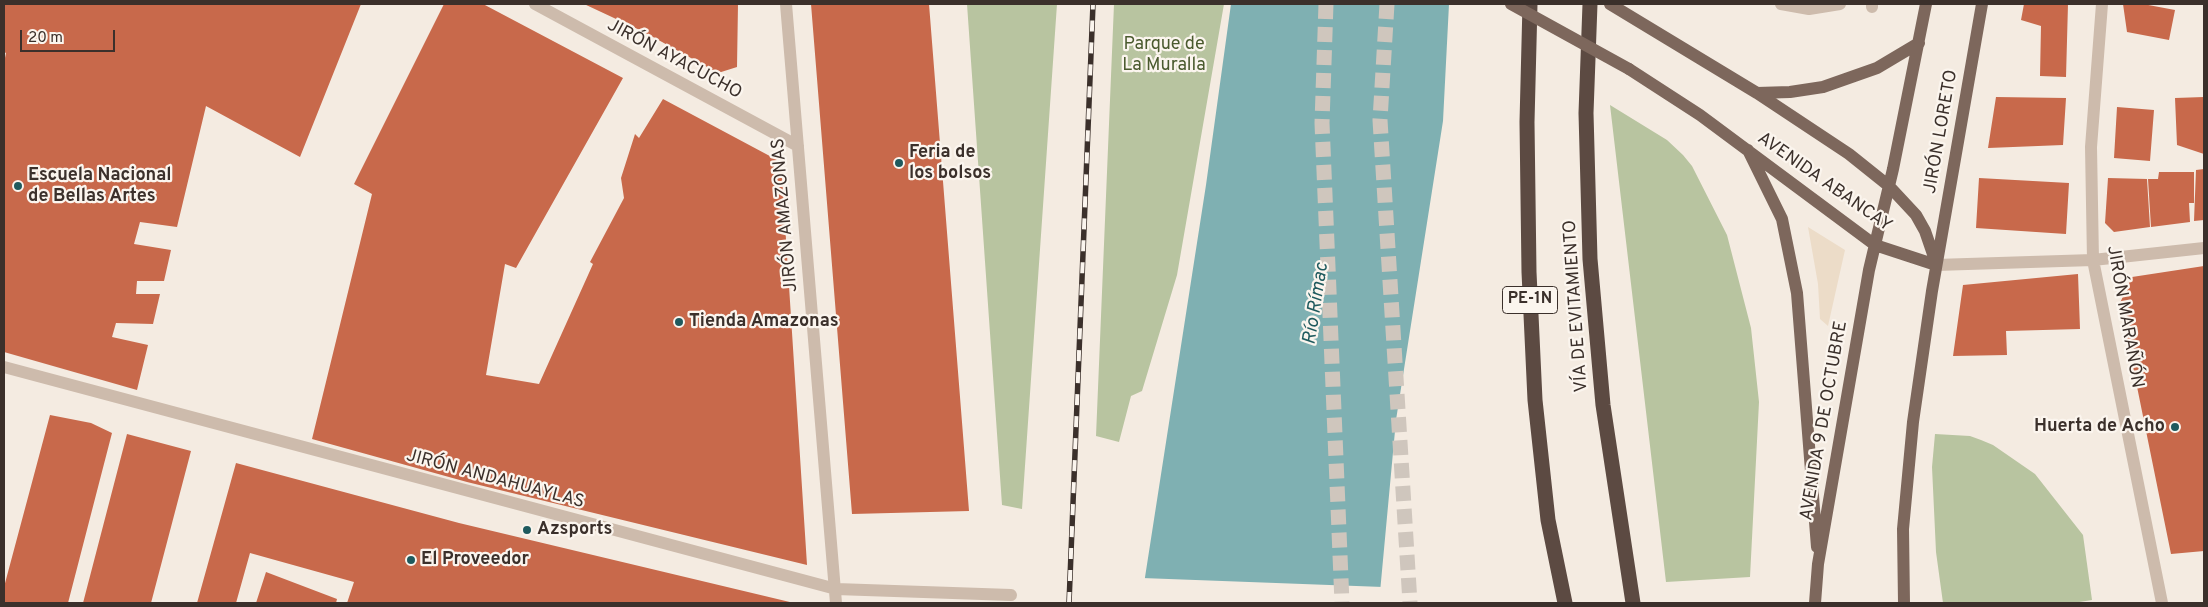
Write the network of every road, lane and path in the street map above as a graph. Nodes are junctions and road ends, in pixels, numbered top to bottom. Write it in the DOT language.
graph roads {
  1 [pos="535,4"];
  2 [pos="786,4"];
  3 [pos="1511,4"];
  4 [pos="1530,4"];
  5 [pos="1590,4"];
  6 [pos="1610,4"];
  7 [pos="1781,4"];
  8 [pos="1840,4"];
  9 [pos="1926,4"];
  10 [pos="1982,4"];
  11 [pos="2102,4"];
  12 [pos="1919,43"];
  13 [pos="1757,93"];
  14 [pos="798,146"];
  15 [pos="1748,150"];
  16 [pos="1889,186"];
  17 [pos="1876,245"];
  18 [pos="2204,248"];
  19 [pos="2093,260"];
  20 [pos="1936,265"];
  21 [pos="4,367"];
  22 [pos="1818,564"];
  23 [pos="836,589"];
  24 [pos="1011,595"];
  25 [pos="1564,600"];
  26 [pos="836,603"];
  27 [pos="1633,603"];
  28 [pos="1815,603"];
  29 [pos="1904,603"];
  30 [pos="2162,603"];
  1 -- 14 [label="street, JIRÓN AYACUCHO"];
  2 -- 14 [label="street, JIRÓN AMAZONAS"];
  3 -- 15 [label="main road, AVENIDA ABANCAY, bridge"];
  4 -- 25 [label="highway, PE-1N"];
  5 -- 27 [label="highway, VÍA DE EVITAMIENTO"];
  6 -- 13 [label="main road, AVENIDA ABANCAY"];
  7 -- 8 [label="street"];
  9 -- 12 [label="main road"];
  10 -- 20 [label="main road, JIRÓN LORETO"];
  11 -- 19 [label="street, JIRÓN MARAÑÓN"];
  12 -- 13 [label="main road"];
  12 -- 16 [label="main road"];
  13 -- 16 [label="main road, AVENIDA ABANCAY"];
  14 -- 23 [label="street, JIRÓN AMAZONAS"];
  15 -- 17 [label="main road, AVENIDA ABANCAY"];
  15 -- 22 [label="main road"];
  16 -- 17 [label="main road"];
  16 -- 20 [label="main road, AVENIDA ABANCAY"];
  17 -- 20 [label="main road, AVENIDA ABANCAY"];
  17 -- 22 [label="main road, AVENIDA 9 DE OCTUBRE"];
  18 -- 19 [label="street"];
  19 -- 20 [label="street"];
  19 -- 30 [label="street, JIRÓN MARAÑÓN"];
  20 -- 29 [label="main road"];
  21 -- 23 [label="street, JIRÓN ANDAHUAYLAS"];
  22 -- 28 [label="main road, AVENIDA 9 DE OCTUBRE"];
  23 -- 24 [label="street, JIRÓN ANDAHUAYLAS"];
  23 -- 26 [label="street, JIRÓN AMAZONAS"];
}
